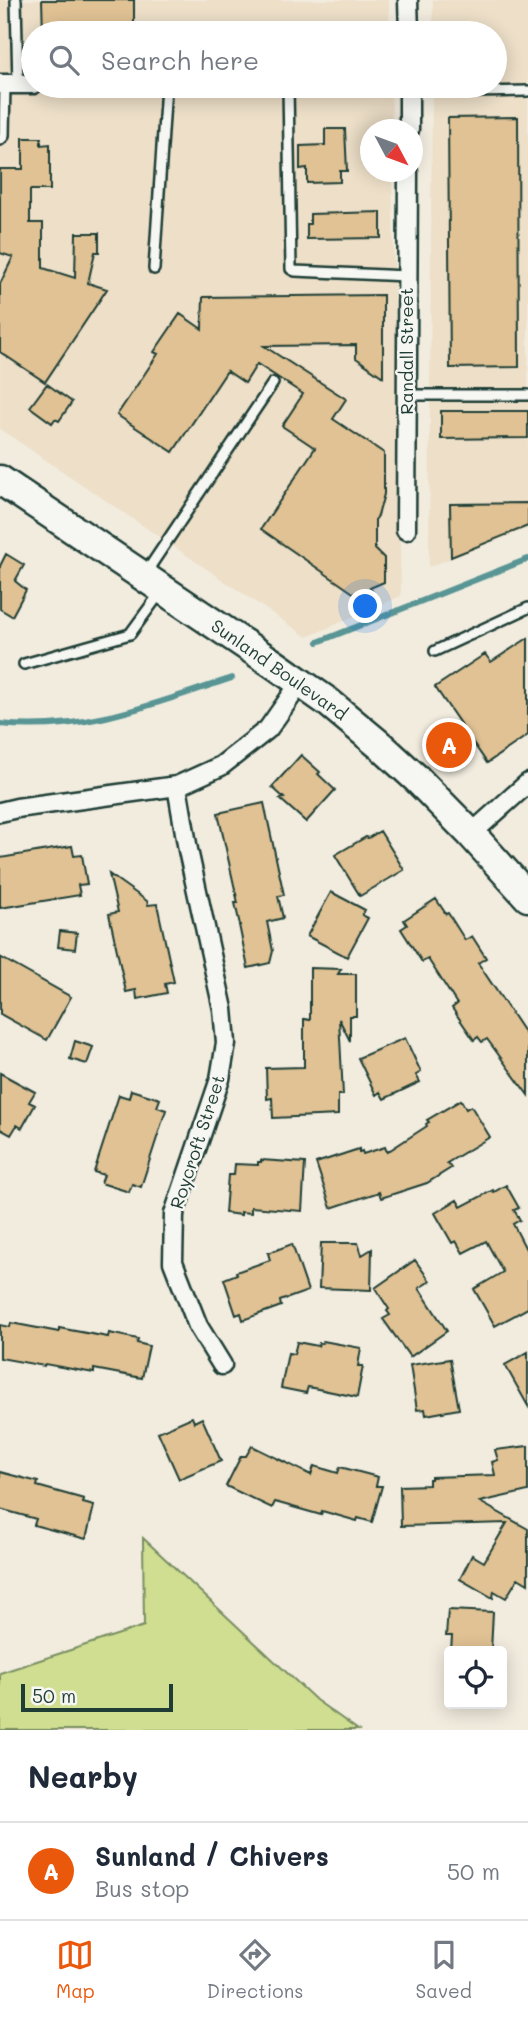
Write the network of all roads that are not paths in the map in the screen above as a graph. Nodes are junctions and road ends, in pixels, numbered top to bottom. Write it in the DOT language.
graph roads {
  1 [pos="16,0"];
  2 [pos="408,0"];
  3 [pos="409,21"];
  4 [pos="14,84"];
  5 [pos="507,91"];
  6 [pos="528,91"];
  7 [pos="165,98"];
  8 [pos="288,98"];
  9 [pos="409,98"];
  10 [pos="409,119"];
  11 [pos="0,140"];
  12 [pos="408,182"];
  13 [pos="154,269"];
  14 [pos="407,276"];
  15 [pos="273,383"];
  16 [pos="528,394"];
  17 [pos="407,395"];
  18 [pos="0,480"];
  19 [pos="406,530"];
  20 [pos="153,582"];
  21 [pos="528,608"];
  22 [pos="435,651"];
  23 [pos="23,664"];
  24 [pos="301,682"];
  25 [pos="528,783"];
  26 [pos="177,786"];
  27 [pos="0,812"];
  28 [pos="471,834"];
  29 [pos="528,897"];
  30 [pos="222,1365"];
  1 -- 4 [label="lane"];
  2 -- 3 [label="street"];
  4 -- 11 [label="lane"];
  5 -- 6 [label="lane"];
  7 -- 13 [label="lane"];
  8 -- 14 [label="lane"];
  9 -- 10 [label="street"];
  12 -- 14 [label="street, Randall Street"];
  14 -- 17 [label="street, Randall Street"];
  15 -- 20 [label="lane"];
  16 -- 17 [label="lane"];
  17 -- 19 [label="street, Randall Street"];
  18 -- 20 [label="main road, Sunland Boulevard"];
  20 -- 23 [label="lane"];
  20 -- 24 [label="main road, Sunland Boulevard"];
  21 -- 22 [label="lane"];
  24 -- 26 [label="street"];
  24 -- 28 [label="main road, Sunland Boulevard"];
  25 -- 28 [label="street"];
  26 -- 27 [label="street"];
  26 -- 30 [label="street, Roycroft Street"];
  28 -- 29 [label="main road, Sunland Boulevard"];
}
